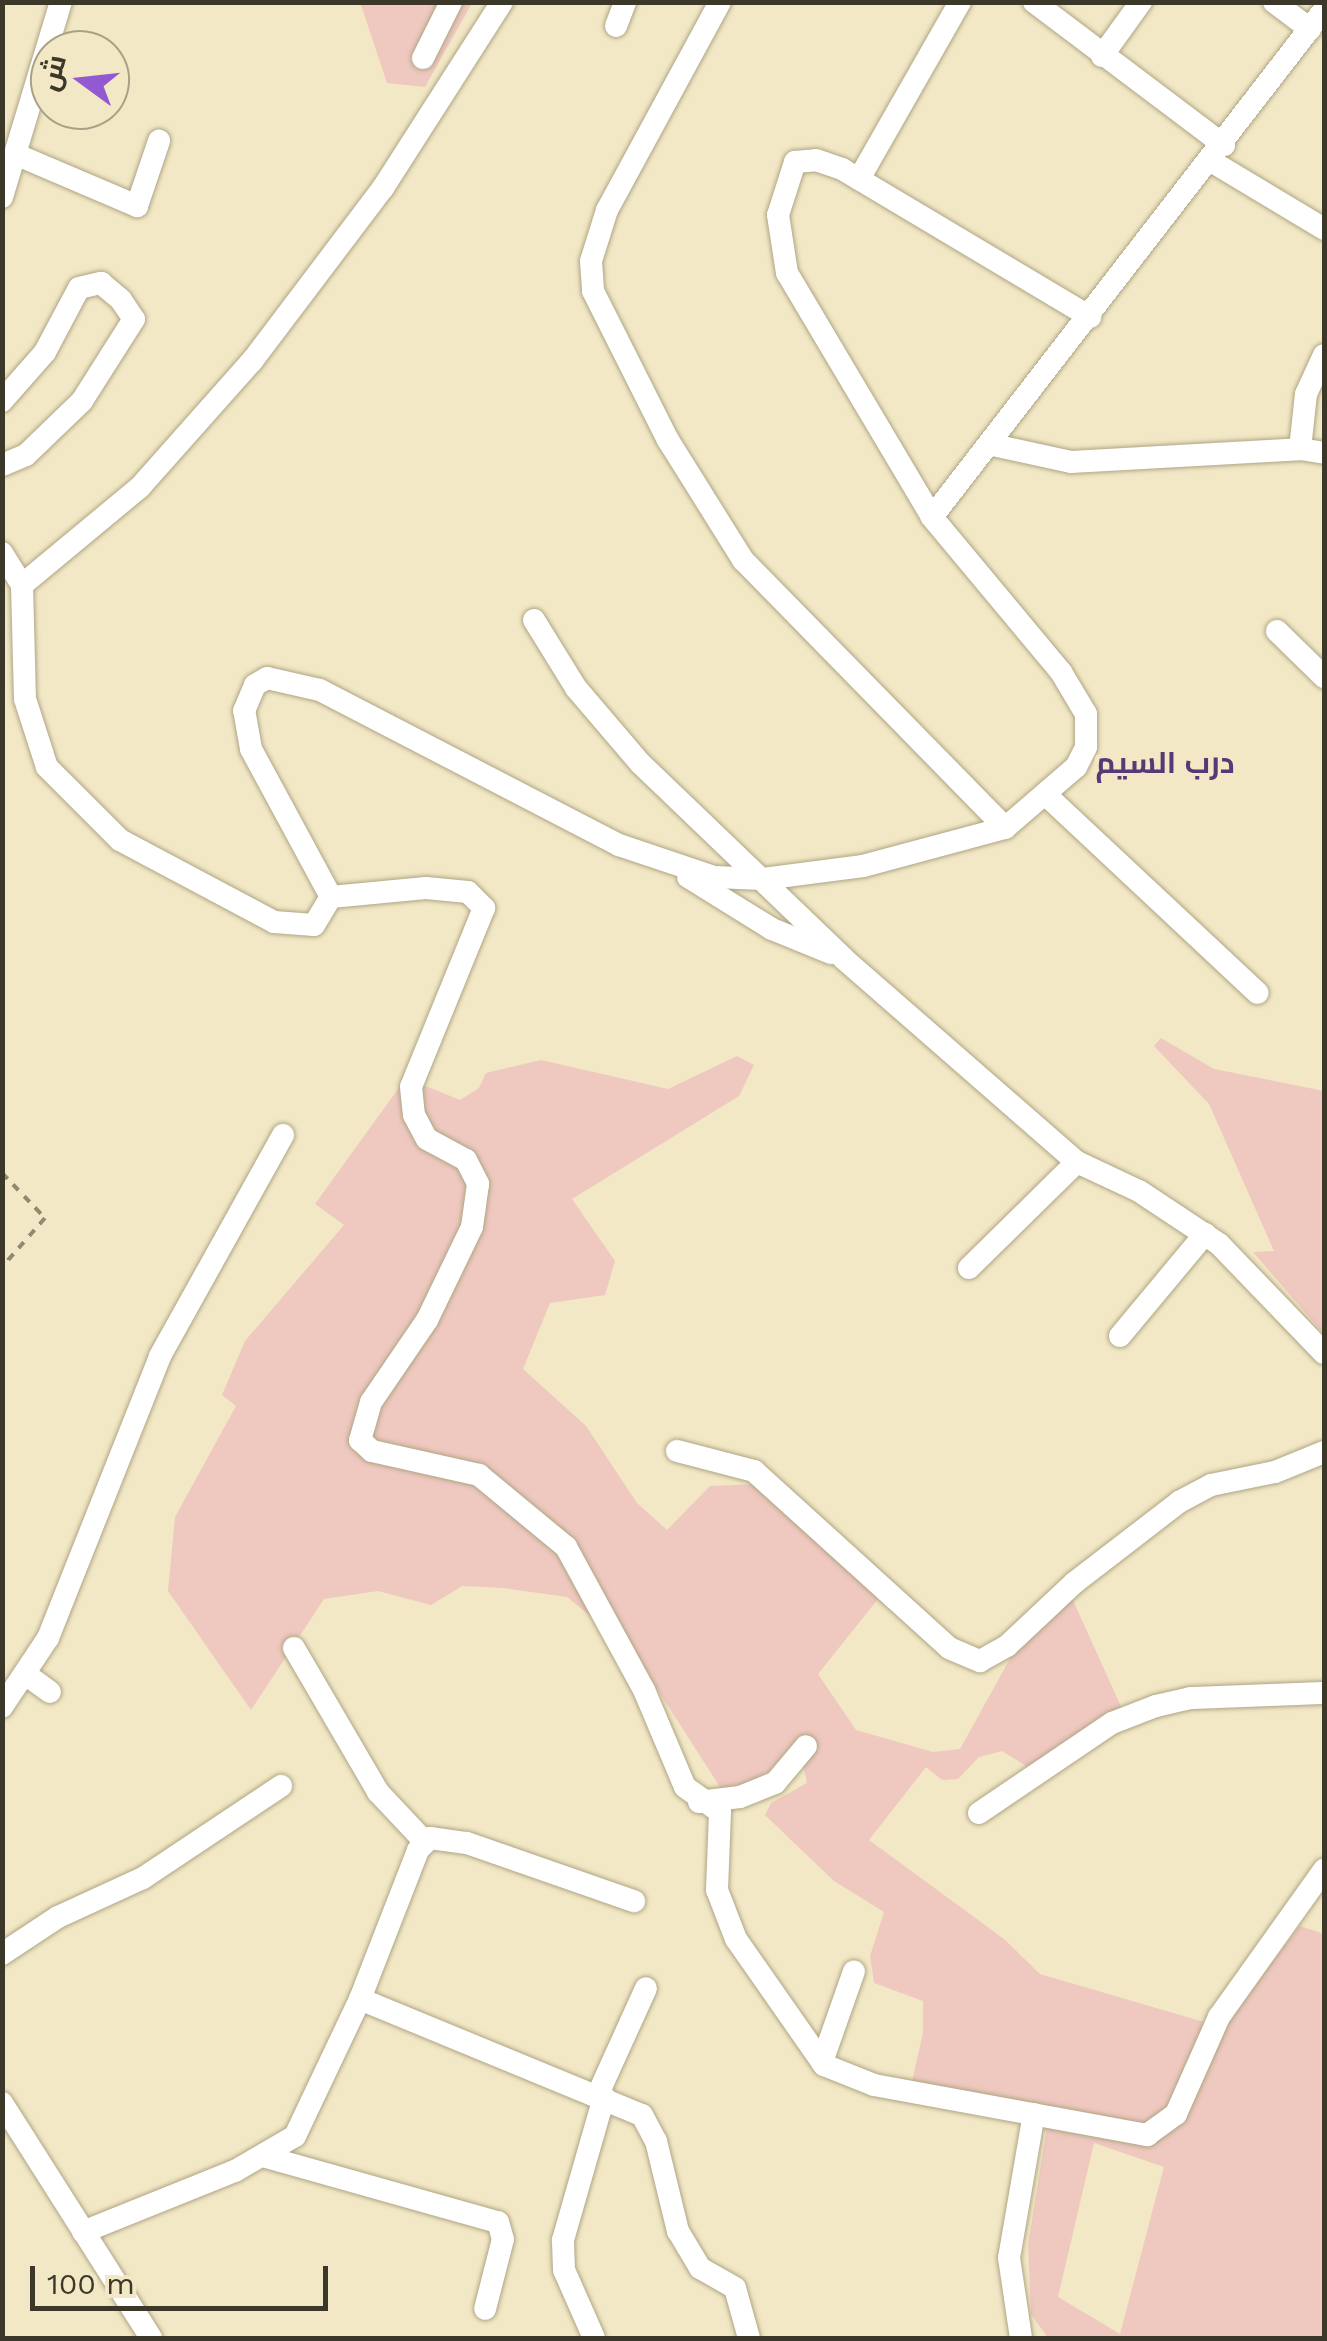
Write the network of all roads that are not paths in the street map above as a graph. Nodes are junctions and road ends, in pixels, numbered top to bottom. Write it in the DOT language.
graph roads {
  1 [pos="61,2"];
  2 [pos="451,2"];
  3 [pos="502,2"];
  4 [pos="625,2"];
  5 [pos="720,2"];
  6 [pos="960,2"];
  7 [pos="1034,2"];
  8 [pos="1141,2"];
  9 [pos="1274,2"];
  10 [pos="1317,20"];
  11 [pos="616,26"];
  12 [pos="1102,56"];
  13 [pos="424,58"];
  14 [pos="159,142"];
  15 [pos="1218,153"];
  16 [pos="14,154"];
  17 [pos="858,178"];
  18 [pos="2,197"];
  19 [pos="1324,229"];
  20 [pos="1090,316"];
  21 [pos="1324,355"];
  22 [pos="2,402"];
  23 [pos="993,445"];
  24 [pos="1300,449"];
  25 [pos="1324,453"];
  26 [pos="2,465"];
  27 [pos="932,518"];
  28 [pos="2,553"];
  29 [pos="22,585"];
  30 [pos="534,620"];
  31 [pos="1276,630"];
  32 [pos="1324,677"];
  33 [pos="1046,794"];
  34 [pos="1005,828"];
  35 [pos="663,862"];
  36 [pos="763,879"];
  37 [pos="332,897"];
  38 [pos="844,958"];
  39 [pos="1258,993"];
  40 [pos="283,1135"];
  41 [pos="1077,1162"];
  42 [pos="1205,1234"];
  43 [pos="969,1268"];
  44 [pos="1120,1336"];
  45 [pos="1324,1353"];
  46 [pos="677,1451"];
  47 [pos="1324,1452"];
  48 [pos="294,1648"];
  49 [pos="28,1676"];
  50 [pos="50,1692"];
  51 [pos="1324,1693"];
  52 [pos="2,1707"];
  53 [pos="806,1746"];
  54 [pos="281,1786"];
  55 [pos="698,1802"];
  56 [pos="979,1813"];
  57 [pos="425,1842"];
  58 [pos="1324,1870"];
  59 [pos="634,1901"];
  60 [pos="2,1954"];
  61 [pos="854,1971"];
  62 [pos="646,1988"];
  63 [pos="360,2000"];
  64 [pos="822,2062"];
  65 [pos="601,2096"];
  66 [pos="2,2103"];
  67 [pos="1034,2114"];
  68 [pos="266,2157"];
  69 [pos="83,2232"];
  70 [pos="486,2309"];
  71 [pos="151,2338"];
  72 [pos="594,2338"];
  73 [pos="749,2338"];
  74 [pos="1022,2338"];
  1 -- 16 [label="street"];
  2 -- 13 [label="street"];
  3 -- 29 [label="street"];
  4 -- 11 [label="street"];
  5 -- 34 [label="street"];
  6 -- 17 [label="street"];
  7 -- 12 [label="street"];
  8 -- 12 [label="street"];
  9 -- 10 [label="street"];
  10 -- 15 [label="street"];
  12 -- 15 [label="street"];
  14 -- 16 [label="street"];
  15 -- 19 [label="street"];
  15 -- 20 [label="street"];
  16 -- 18 [label="street"];
  17 -- 20 [label="street"];
  17 -- 27 [label="street"];
  20 -- 23 [label="street"];
  21 -- 24 [label="street"];
  22 -- 26 [label="street"];
  23 -- 24 [label="street"];
  23 -- 27 [label="street"];
  24 -- 25 [label="street"];
  27 -- 33 [label="street"];
  28 -- 29 [label="street"];
  29 -- 37 [label="street"];
  30 -- 36 [label="street"];
  31 -- 32 [label="street"];
  33 -- 34 [label="street"];
  33 -- 39 [label="street"];
  34 -- 36 [label="street"];
  35 -- 36 [label="street"];
  35 -- 37 [label="street"];
  35 -- 38 [label="street"];
  36 -- 38 [label="street"];
  37 -- 55 [label="street"];
  38 -- 41 [label="street"];
  40 -- 49 [label="street"];
  41 -- 42 [label="street"];
  41 -- 43 [label="street"];
  42 -- 44 [label="street"];
  42 -- 45 [label="street"];
  46 -- 47 [label="street"];
  48 -- 57 [label="street"];
  49 -- 50 [label="street"];
  49 -- 52 [label="street"];
  51 -- 56 [label="street"];
  53 -- 55 [label="street"];
  54 -- 60 [label="street"];
  55 -- 64 [label="street"];
  57 -- 59 [label="street"];
  57 -- 63 [label="street"];
  58 -- 67 [label="street"];
  61 -- 64 [label="street"];
  62 -- 65 [label="street"];
  63 -- 65 [label="street"];
  63 -- 68 [label="street"];
  64 -- 67 [label="street"];
  65 -- 72 [label="street"];
  65 -- 73 [label="street"];
  66 -- 69 [label="street"];
  67 -- 74 [label="street"];
  68 -- 69 [label="street"];
  68 -- 70 [label="street"];
  69 -- 71 [label="street"];
}
